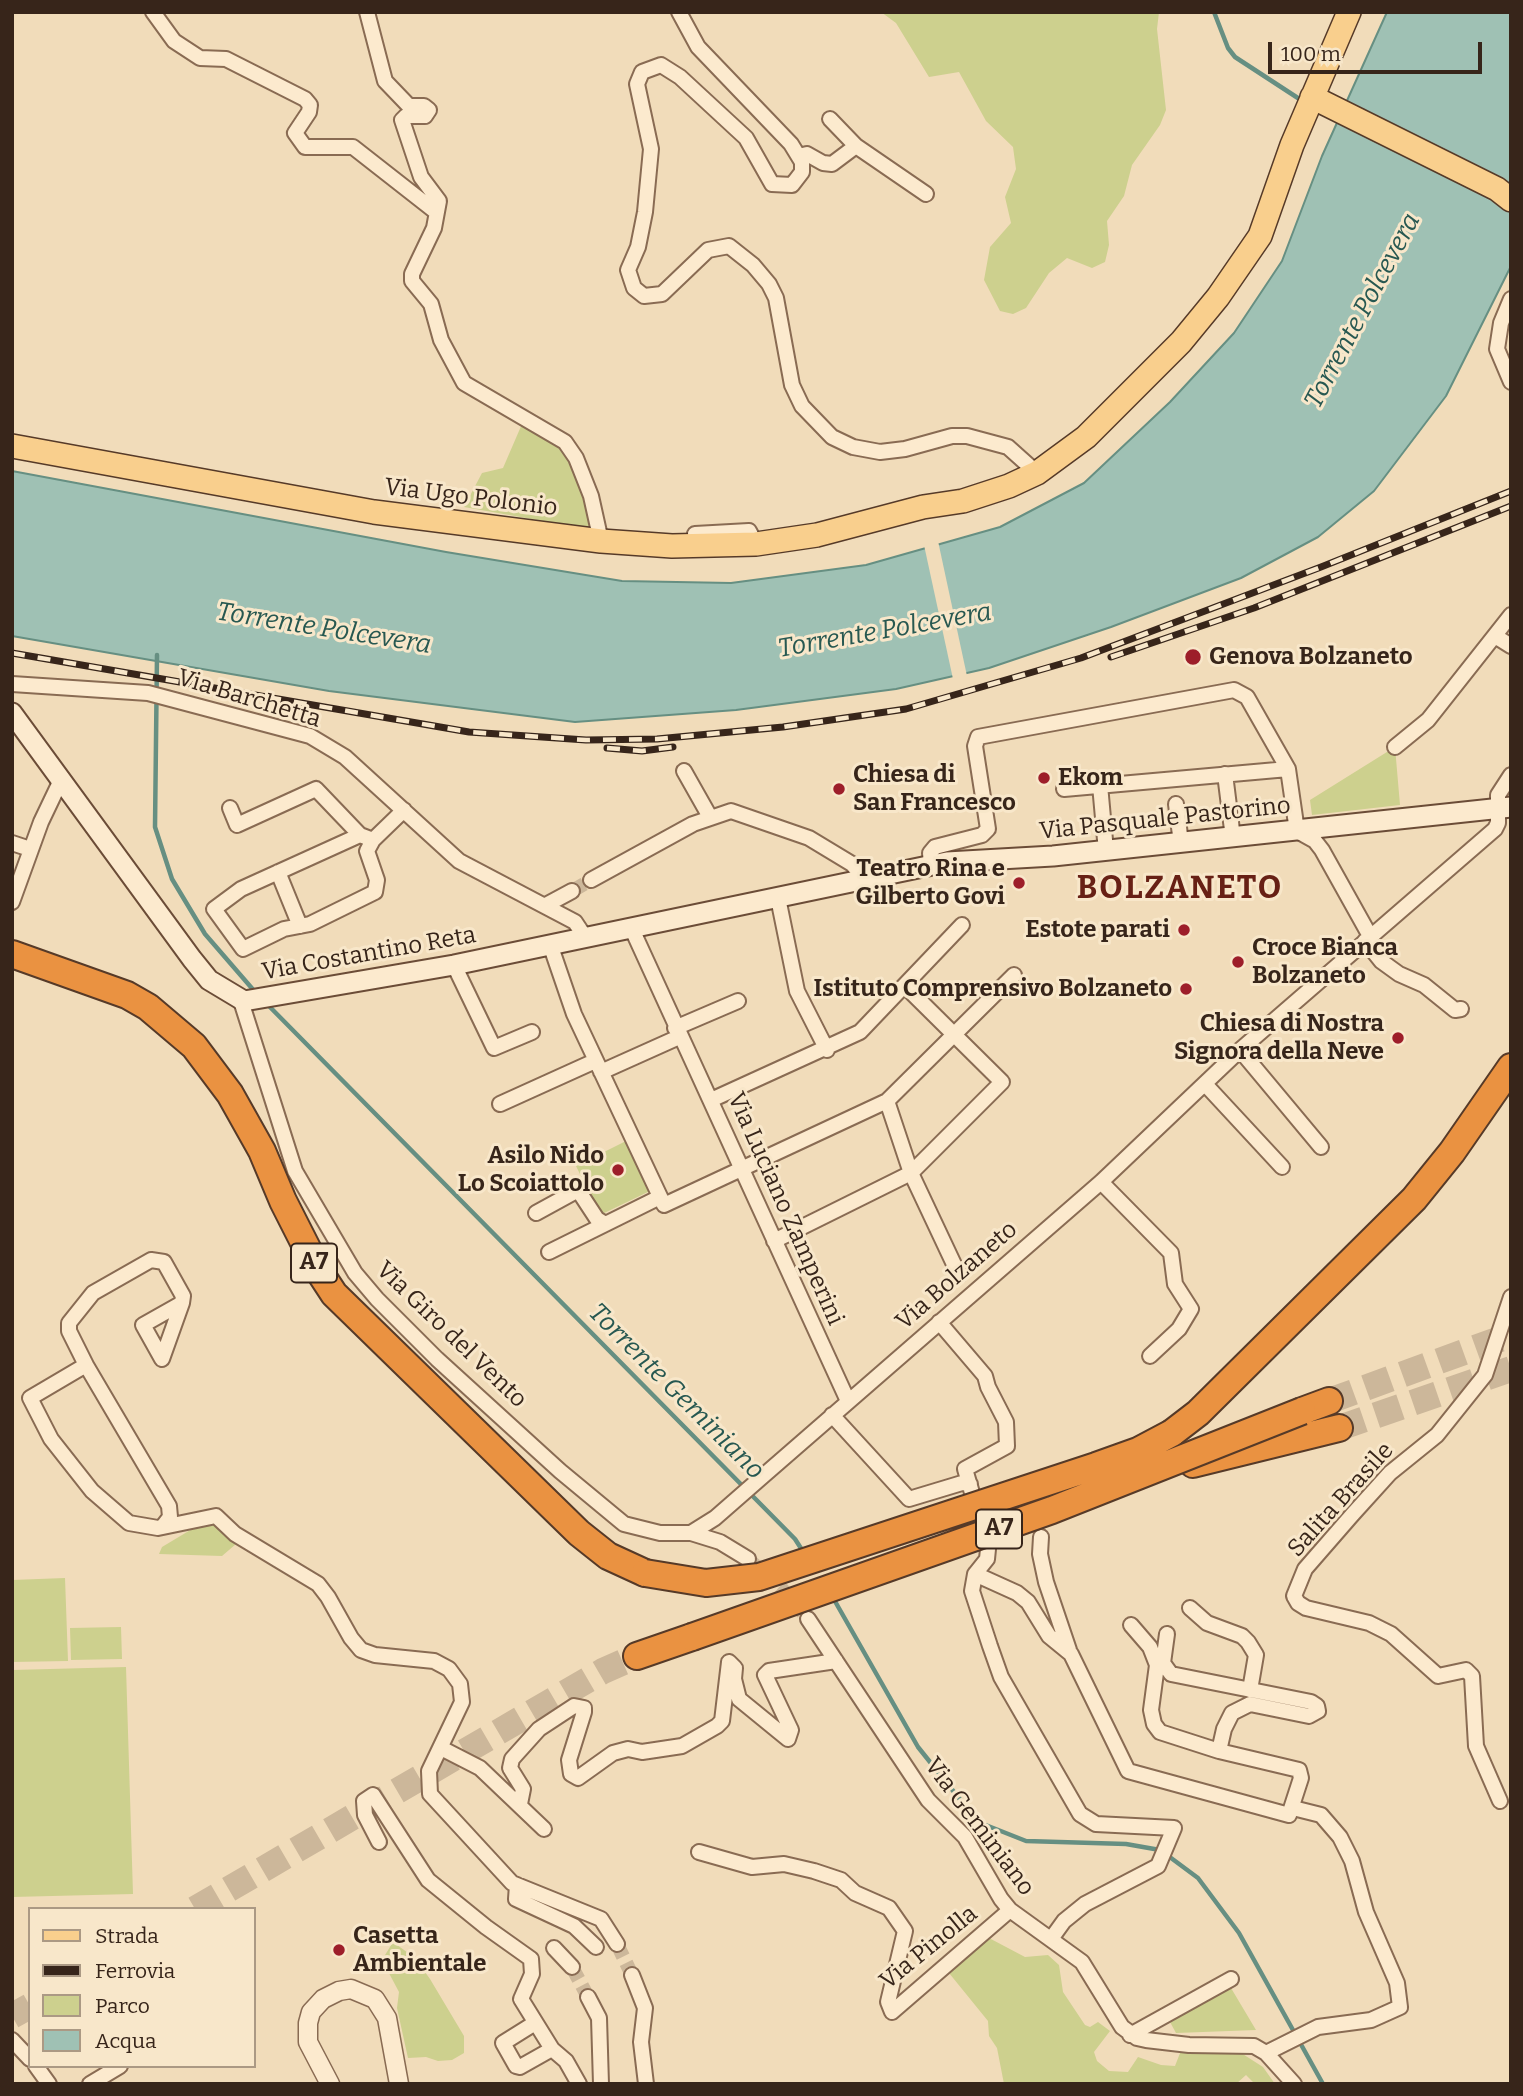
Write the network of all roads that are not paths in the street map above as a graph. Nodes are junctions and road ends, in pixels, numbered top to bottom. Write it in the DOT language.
graph roads {
  1 [pos="153,12"];
  2 [pos="367,12"];
  3 [pos="678,12"];
  4 [pos="1349,12"];
  5 [pos="1312,97"];
  6 [pos="830,119"];
  7 [pos="856,146"];
  8 [pos="799,156"];
  9 [pos="926,194"];
  10 [pos="1506,194"];
  11 [pos="436,212"];
  12 [pos="1511,299"];
  13 [pos="1511,382"];
  14 [pos="12,446"];
  15 [pos="1037,473"];
  16 [pos="695,534"];
  17 [pos="601,541"];
  18 [pos="756,544"];
  19 [pos="1511,615"];
  20 [pos="1495,636"];
  21 [pos="1511,646"];
  22 [pos="12,684"];
  23 [pos="12,713"];
  24 [pos="1395,747"];
  25 [pos="1288,769"];
  26 [pos="684,771"];
  27 [pos="1225,774"];
  28 [pos="1511,775"];
  29 [pos="62,778"];
  30 [pos="1100,785"];
  31 [pos="1064,789"];
  32 [pos="1176,804"];
  33 [pos="230,808"];
  34 [pos="1505,808"];
  35 [pos="404,810"];
  36 [pos="710,817"];
  37 [pos="1297,831"];
  38 [pos="367,837"];
  39 [pos="1233,838"];
  40 [pos="12,843"];
  41 [pos="1181,843"];
  42 [pos="30,849"];
  43 [pos="1106,851"];
  44 [pos="931,864"];
  45 [pos="278,872"];
  46 [pos="863,878"];
  47 [pos="591,880"];
  48 [pos="826,887"];
  49 [pos="572,891"];
  50 [pos="778,898"];
  51 [pos="12,902"];
  52 [pos="546,905"];
  53 [pos="962,925"];
  54 [pos="300,926"];
  55 [pos="631,927"];
  56 [pos="585,937"];
  57 [pos="1368,939"];
  58 [pos="550,944"];
  59 [pos="12,954"];
  60 [pos="454,965"];
  61 [pos="1014,975"];
  62 [pos="905,986"];
  63 [pos="244,1001"];
  64 [pos="738,1001"];
  65 [pos="1461,1009"];
  66 [pos="532,1031"];
  67 [pos="677,1033"];
  68 [pos="955,1035"];
  69 [pos="827,1050"];
  70 [pos="1240,1050"];
  71 [pos="598,1066"];
  72 [pos="1511,1067"];
  73 [pos="1205,1084"];
  74 [pos="711,1100"];
  75 [pos="887,1101"];
  76 [pos="499,1104"];
  77 [pos="1321,1147"];
  78 [pos="1282,1167"];
  79 [pos="742,1168"];
  80 [pos="911,1173"];
  81 [pos="1101,1182"];
  82 [pos="660,1197"];
  83 [pos="536,1213"];
  84 [pos="605,1224"];
  85 [pos="774,1241"];
  86 [pos="549,1252"];
  87 [pos="959,1275"];
  88 [pos="1511,1297"];
  89 [pos="182,1303"];
  90 [pos="939,1322"];
  91 [pos="1150,1356"];
  92 [pos="86,1365"];
  93 [pos="848,1401"];
  94 [pos="1329,1401"];
  95 [pos="832,1415"];
  96 [pos="1339,1428"];
  97 [pos="970,1484"];
  98 [pos="1107,1489"];
  99 [pos="163,1526"];
  100 [pos="691,1532"];
  101 [pos="1041,1537"];
  102 [pos="748,1559"];
  103 [pos="975,1574"];
  104 [pos="1190,1608"];
  105 [pos="808,1619"];
  106 [pos="1132,1625"];
  107 [pos="1167,1634"];
  108 [pos="1071,1654"];
  109 [pos="637,1657"];
  110 [pos="836,1661"];
  111 [pos="1250,1690"];
  112 [pos="440,1748"];
  113 [pos="1219,1751"];
  114 [pos="1500,1801"];
  115 [pos="520,1804"];
  116 [pos="1293,1808"];
  117 [pos="544,1829"];
  118 [pos="379,1842"];
  119 [pos="699,1852"];
  120 [pos="517,1885"];
  121 [pos="1010,1910"];
  122 [pos="1051,1939"];
  123 [pos="617,1944"];
  124 [pos="596,1947"];
  125 [pos="554,1948"];
  126 [pos="572,1967"];
  127 [pos="632,1975"];
  128 [pos="1231,1979"];
  129 [pos="588,1997"];
  130 [pos="535,2023"];
  131 [pos="1130,2035"];
  132 [pos="12,2040"];
  133 [pos="552,2049"];
  134 [pos="1266,2053"];
  135 [pos="28,2057"];
  136 [pos="37,2068"];
  137 [pos="117,2068"];
  138 [pos="49,2084"];
  139 [pos="90,2084"];
  140 [pos="330,2084"];
  141 [pos="399,2084"];
  142 [pos="579,2084"];
  143 [pos="601,2084"];
  144 [pos="646,2084"];
  145 [pos="1294,2084"];
  1 -- 11 [label="street"];
  2 -- 11 [label="street"];
  3 -- 8 [label="street"];
  4 -- 5 [label="main road, Via Ugo Polonio"];
  5 -- 10 [label="main road"];
  5 -- 15 [label="main road, Via Ugo Polonio"];
  6 -- 7 [label="street"];
  7 -- 8 [label="street"];
  7 -- 9 [label="street"];
  8 -- 15 [label="street"];
  11 -- 17 [label="street"];
  12 -- 13 [label="street"];
  14 -- 17 [label="main road, Via Ugo Polonio"];
  15 -- 18 [label="main road, Via Ugo Polonio"];
  16 -- 18 [label="street"];
  17 -- 18 [label="main road, Via Ugo Polonio"];
  19 -- 20 [label="street"];
  20 -- 21 [label="street"];
  20 -- 24 [label="street"];
  22 -- 35 [label="street, Via Barchetta"];
  23 -- 29 [label="main road, Via Costantino Reta"];
  25 -- 27 [label="street"];
  25 -- 37 [label="street"];
  25 -- 44 [label="street"];
  26 -- 36 [label="street"];
  27 -- 30 [label="street"];
  27 -- 39 [label="street"];
  28 -- 34 [label="street, Via Bolzaneto"];
  29 -- 42 [label="street"];
  29 -- 63 [label="main road, Via Costantino Reta"];
  30 -- 31 [label="street"];
  30 -- 43 [label="street"];
  32 -- 41 [label="street"];
  33 -- 38 [label="street"];
  34 -- 37 [label="main road, Via Pasquale Pastorino"];
  34 -- 57 [label="street, Via Bolzaneto"];
  35 -- 38 [label="street"];
  35 -- 52 [label="street, Via Barchetta"];
  36 -- 46 [label="street"];
  36 -- 47 [label="street"];
  37 -- 39 [label="main road, Via Pasquale Pastorino"];
  37 -- 57 [label="street"];
  38 -- 45 [label="street"];
  38 -- 54 [label="street"];
  39 -- 41 [label="main road, Via Pasquale Pastorino"];
  40 -- 42 [label="street"];
  41 -- 43 [label="main road, Via Pasquale Pastorino"];
  42 -- 51 [label="street"];
  43 -- 44 [label="main road, Via Pasquale Pastorino"];
  44 -- 46 [label="main road, Via Pasquale Pastorino"];
  45 -- 54 [label="street"];
  45 -- 54 [label="street"];
  46 -- 48 [label="main road, Via Pasquale Pastorino"];
  48 -- 50 [label="main road, Via Costantino Reta"];
  49 -- 52 [label="street"];
  50 -- 55 [label="main road, Via Costantino Reta"];
  50 -- 69 [label="street"];
  52 -- 56 [label="street, Via Barchetta"];
  53 -- 62 [label="street"];
  55 -- 56 [label="main road, Via Costantino Reta"];
  55 -- 67 [label="street, Via Luciano Zamperini"];
  56 -- 58 [label="main road, Via Costantino Reta"];
  57 -- 65 [label="street"];
  57 -- 70 [label="street, Via Bolzaneto"];
  58 -- 60 [label="main road, Via Costantino Reta"];
  58 -- 71 [label="street"];
  59 -- 72 [label="highway, A7, bridge"];
  60 -- 63 [label="main road, Via Costantino Reta"];
  60 -- 66 [label="street"];
  61 -- 68 [label="street"];
  62 -- 68 [label="street"];
  62 -- 69 [label="street"];
  63 -- 100 [label="street, Via Giro del Vento"];
  64 -- 67 [label="street"];
  67 -- 71 [label="street"];
  67 -- 74 [label="street, Via Luciano Zamperini"];
  68 -- 75 [label="street"];
  68 -- 80 [label="street"];
  69 -- 74 [label="street"];
  70 -- 73 [label="street, Via Bolzaneto"];
  70 -- 77 [label="street"];
  71 -- 76 [label="street"];
  71 -- 82 [label="street"];
  73 -- 78 [label="street"];
  73 -- 81 [label="street, Via Bolzaneto"];
  74 -- 79 [label="street, Via Luciano Zamperini"];
  75 -- 79 [label="street"];
  75 -- 80 [label="street"];
  79 -- 82 [label="street"];
  79 -- 85 [label="street, Via Luciano Zamperini"];
  80 -- 85 [label="street"];
  80 -- 87 [label="street"];
  81 -- 90 [label="street, Via Bolzaneto"];
  81 -- 91 [label="street"];
  82 -- 84 [label="street"];
  83 -- 84 [label="street"];
  84 -- 86 [label="street"];
  85 -- 93 [label="street, Via Luciano Zamperini"];
  88 -- 114 [label="street, Salita Brasile"];
  89 -- 92 [label="street"];
  90 -- 93 [label="street, Via Bolzaneto"];
  90 -- 97 [label="street"];
  92 -- 99 [label="street"];
  92 -- 99 [label="street"];
  93 -- 95 [label="street, Via Bolzaneto"];
  94 -- 98 [label="highway, A7, bridge"];
  95 -- 97 [label="street"];
  95 -- 100 [label="street, Via Bolzaneto"];
  96 -- 98 [label="highway, bridge"];
  97 -- 103 [label="street"];
  98 -- 109 [label="highway, A7, bridge"];
  99 -- 112 [label="street"];
  100 -- 102 [label="street, Via Giro del Vento"];
  101 -- 108 [label="street"];
  103 -- 108 [label="street"];
  103 -- 122 [label="street"];
  104 -- 111 [label="street"];
  105 -- 110 [label="street, Via Geminiano"];
  106 -- 113 [label="street"];
  107 -- 111 [label="street"];
  108 -- 116 [label="street"];
  110 -- 115 [label="street"];
  110 -- 121 [label="street, Via Geminiano"];
  111 -- 113 [label="street"];
  112 -- 115 [label="street"];
  112 -- 120 [label="street"];
  113 -- 116 [label="street"];
  115 -- 117 [label="street"];
  116 -- 134 [label="street"];
  118 -- 130 [label="street"];
  119 -- 121 [label="street, Via Pinolla"];
  120 -- 123 [label="street"];
  120 -- 124 [label="street"];
  121 -- 122 [label="street, Via Geminiano"];
  122 -- 131 [label="street, Via Geminiano"];
  125 -- 126 [label="street"];
  127 -- 144 [label="street"];
  128 -- 131 [label="street"];
  129 -- 143 [label="street"];
  130 -- 133 [label="street"];
  130 -- 133 [label="street"];
  131 -- 134 [label="street"];
  132 -- 135 [label="street"];
  133 -- 142 [label="street"];
  134 -- 145 [label="street"];
  136 -- 138 [label="street"];
  137 -- 139 [label="street"];
  140 -- 141 [label="street"];
}
